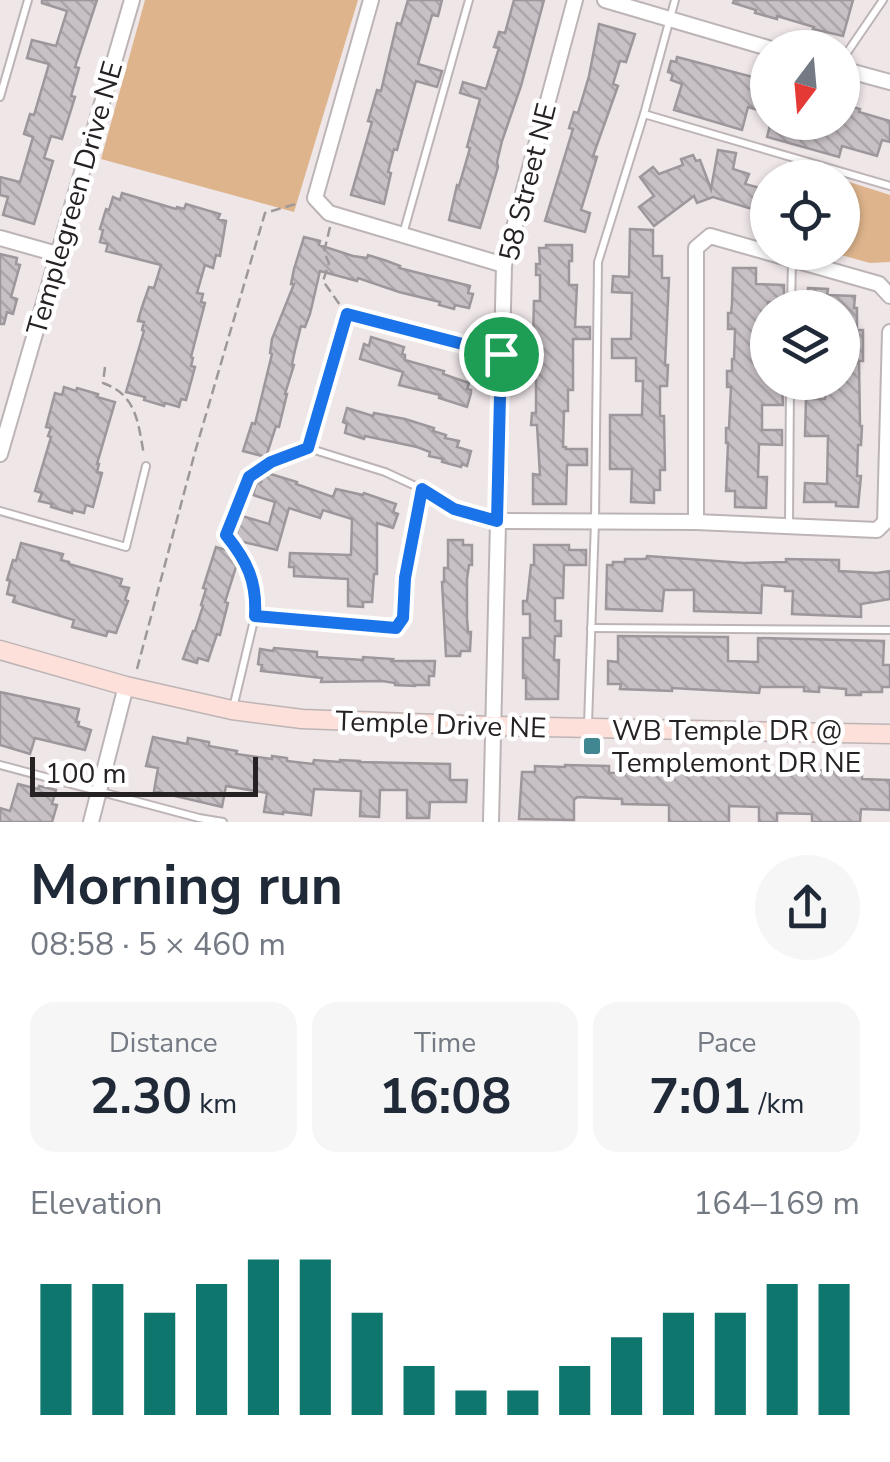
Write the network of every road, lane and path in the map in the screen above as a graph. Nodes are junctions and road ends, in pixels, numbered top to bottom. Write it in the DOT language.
graph roads {
  1 [pos="28,0"];
  2 [pos="132,0"];
  3 [pos="371,0"];
  4 [pos="469,0"];
  5 [pos="574,0"];
  6 [pos="604,0"];
  7 [pos="675,0"];
  8 [pos="883,0"];
  9 [pos="670,20"];
  10 [pos="860,34"];
  11 [pos="750,43"];
  12 [pos="860,74"];
  13 [pos="890,82"];
  14 [pos="0,97"];
  15 [pos="644,114"];
  16 [pos="890,186"];
  17 [pos="315,198"];
  18 [pos="331,226"];
  19 [pos="402,235"];
  20 [pos="0,238"];
  21 [pos="750,248"];
  22 [pos="57,254"];
  23 [pos="504,265"];
  24 [pos="828,270"];
  25 [pos="890,296"];
  26 [pos="347,314"];
  27 [pos="890,332"];
  28 [pos="501,354"];
  29 [pos="105,367"];
  30 [pos="790,400"];
  31 [pos="308,448"];
  32 [pos="0,454"];
  33 [pos="146,466"];
  34 [pos="422,489"];
  35 [pos="0,511"];
  36 [pos="497,521"];
  37 [pos="595,522"];
  38 [pos="696,522"];
  39 [pos="789,526"];
  40 [pos="256,598"];
  41 [pos="255,616"];
  42 [pos="591,628"];
  43 [pos="890,630"];
  44 [pos="0,650"];
  45 [pos="138,670"];
  46 [pos="126,686"];
  47 [pos="232,710"];
  48 [pos="492,726"];
  49 [pos="588,728"];
  50 [pos="890,734"];
  51 [pos="0,765"];
  52 [pos="100,792"];
  53 [pos="199,820"];
  54 [pos="91,822"];
  55 [pos="223,822"];
  56 [pos="491,822"];
  1 -- 14 [label="lane"];
  2 -- 22 [label="street, Templegreen Drive NE"];
  3 -- 17 [label="street"];
  4 -- 19 [label="lane"];
  5 -- 23 [label="street, 58 Street NE"];
  6 -- 9 [label="street"];
  7 -- 9 [label="lane"];
  8 -- 10 [label="lane"];
  9 -- 11 [label="street"];
  9 -- 15 [label="lane"];
  12 -- 13 [label="street"];
  15 -- 16 [label="lane"];
  15 -- 37 [label="lane"];
  17 -- 19 [label="street"];
  17 -- 45 [label="path"];
  18 -- 26 [label="path"];
  19 -- 23 [label="street"];
  20 -- 22 [label="street"];
  21 -- 38 [label="street"];
  22 -- 32 [label="street, Templegreen Drive NE"];
  23 -- 28 [label="street, 58 Street NE"];
  24 -- 25 [label="street"];
  26 -- 28 [label="lane"];
  26 -- 31 [label="lane"];
  27 -- 39 [label="street"];
  28 -- 36 [label="street, 58 Street NE"];
  29 -- 33 [label="path"];
  30 -- 39 [label="lane"];
  31 -- 34 [label="lane"];
  31 -- 40 [label="path"];
  33 -- 35 [label="lane"];
  34 -- 36 [label="lane"];
  34 -- 41 [label="lane"];
  36 -- 37 [label="street"];
  36 -- 48 [label="street, 58 Street NE"];
  37 -- 38 [label="street"];
  37 -- 42 [label="lane"];
  38 -- 39 [label="street"];
  40 -- 41 [label="lane"];
  41 -- 47 [label="lane"];
  42 -- 43 [label="lane"];
  42 -- 49 [label="lane"];
  44 -- 46 [label="street, Temple Drive NE"];
  46 -- 47 [label="street, Temple Drive NE"];
  46 -- 52 [label="street"];
  47 -- 48 [label="street, Temple Drive NE"];
  48 -- 49 [label="street, Temple Drive NE"];
  48 -- 56 [label="street, 58 Street NE"];
  49 -- 50 [label="street, Temple Drive NE"];
  51 -- 52 [label="lane"];
  52 -- 53 [label="lane"];
  52 -- 54 [label="street"];
  53 -- 55 [label="lane"];
}
